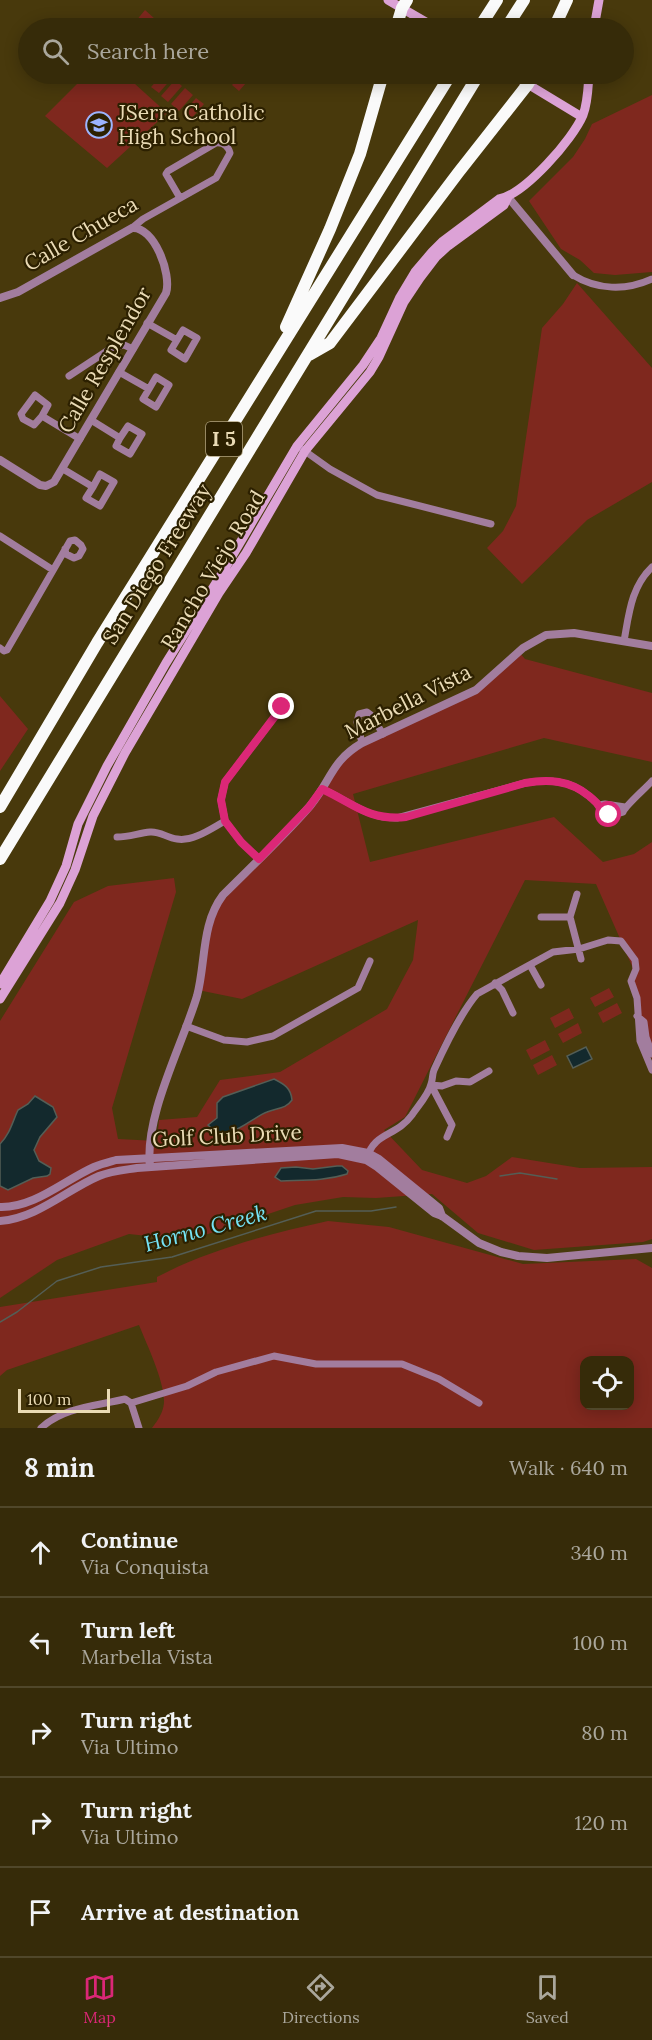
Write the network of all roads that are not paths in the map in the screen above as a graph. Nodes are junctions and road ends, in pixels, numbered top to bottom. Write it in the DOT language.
graph roads {
  1 [pos="388,0"];
  2 [pos="496,0"];
  3 [pos="524,0"];
  4 [pos="567,0"];
  5 [pos="598,0"];
  6 [pos="404,4"];
  7 [pos="423,18"];
  8 [pos="485,18"];
  9 [pos="512,18"];
  10 [pos="559,18"];
  11 [pos="595,18"];
  12 [pos="380,84"];
  13 [pos="445,84"];
  14 [pos="472,84"];
  15 [pos="527,84"];
  16 [pos="538,84"];
  17 [pos="588,84"];
  18 [pos="582,117"];
  19 [pos="508,197"];
  20 [pos="180,198"];
  21 [pos="132,228"];
  22 [pos="573,275"];
  23 [pos="652,279"];
  24 [pos="0,298"];
  25 [pos="147,323"];
  26 [pos="177,340"];
  27 [pos="133,349"];
  28 [pos="308,355"];
  29 [pos="266,370"];
  30 [pos="119,372"];
  31 [pos="69,376"];
  32 [pos="149,389"];
  33 [pos="42,416"];
  34 [pos="91,420"];
  35 [pos="120,438"];
  36 [pos="80,440"];
  37 [pos="301,448"];
  38 [pos="0,460"];
  39 [pos="63,469"];
  40 [pos="93,487"];
  41 [pos="491,524"];
  42 [pos="0,536"];
  43 [pos="65,549"];
  44 [pos="652,567"];
  45 [pos="53,570"];
  46 [pos="624,641"];
  47 [pos="652,646"];
  48 [pos="2,650"];
  49 [pos="282,707"];
  50 [pos="383,734"];
  51 [pos="362,743"];
  52 [pos="652,781"];
  53 [pos="322,789"];
  54 [pos="0,807"];
  55 [pos="225,821"];
  56 [pos="117,837"];
  57 [pos="0,859"];
  58 [pos="259,859"];
  59 [pos="577,894"];
  60 [pos="570,916"];
  61 [pos="541,917"];
  62 [pos="579,949"];
  63 [pos="581,959"];
  64 [pos="370,961"];
  65 [pos="530,965"];
  66 [pos="495,983"];
  67 [pos="0,984"];
  68 [pos="541,985"];
  69 [pos="0,999"];
  70 [pos="513,1013"];
  71 [pos="637,1016"];
  72 [pos="186,1026"];
  73 [pos="652,1054"];
  74 [pos="652,1070"];
  75 [pos="489,1071"];
  76 [pos="431,1085"];
  77 [pos="447,1137"];
  78 [pos="367,1157"];
  79 [pos="150,1163"];
  80 [pos="0,1207"];
  81 [pos="0,1221"];
  82 [pos="652,1248"];
  83 [pos="132,1403"];
  84 [pos="479,1403"];
  85 [pos="41,1428"];
  86 [pos="139,1428"];
  1 -- 6 [label="main road"];
  2 -- 8 [label="highway"];
  3 -- 9 [label="highway"];
  4 -- 10 [label="highway"];
  5 -- 11 [label="main road"];
  6 -- 7 [label="main road"];
  12 -- 29 [label="highway"];
  13 -- 29 [label="highway, San Diego Freeway / I 5"];
  14 -- 28 [label="highway, San Diego Freeway / I 5"];
  15 -- 28 [label="highway"];
  16 -- 18 [label="main road"];
  17 -- 18 [label="main road, Rancho Viejo Road"];
  18 -- 19 [label="main road, Rancho Viejo Road"];
  19 -- 22 [label="street"];
  19 -- 37 [label="main road, Rancho Viejo Road"];
  20 -- 20 [label="street, Calle Chueca"];
  20 -- 21 [label="street, Calle Chueca"];
  21 -- 24 [label="street, Calle Chueca"];
  21 -- 25 [label="street, Calle Resplendor"];
  22 -- 23 [label="street"];
  25 -- 26 [label="street"];
  25 -- 27 [label="street, Calle Resplendor"];
  26 -- 26 [label="street"];
  27 -- 30 [label="street, Calle Resplendor"];
  27 -- 31 [label="street"];
  28 -- 57 [label="highway, San Diego Freeway / I 5"];
  29 -- 54 [label="highway, San Diego Freeway / I 5"];
  30 -- 32 [label="street"];
  30 -- 34 [label="street, Calle Resplendor"];
  32 -- 32 [label="street"];
  33 -- 33 [label="street"];
  33 -- 36 [label="street"];
  34 -- 35 [label="street"];
  34 -- 36 [label="street, Calle Resplendor"];
  36 -- 39 [label="street, Calle Resplendor"];
  37 -- 41 [label="street"];
  37 -- 67 [label="main road, Rancho Viejo Road"];
  37 -- 69 [label="main road, Rancho Viejo Road"];
  38 -- 39 [label="street, Calle Resplendor"];
  39 -- 40 [label="street"];
  40 -- 40 [label="street"];
  42 -- 45 [label="street"];
  43 -- 45 [label="street"];
  44 -- 46 [label="street"];
  45 -- 48 [label="street"];
  46 -- 47 [label="street, Marbella Vista"];
  46 -- 50 [label="street, Marbella Vista"];
  49 -- 55 [label="street"];
  50 -- 51 [label="street, Marbella Vista"];
  50 -- 51 [label="street"];
  51 -- 53 [label="street, Marbella Vista"];
  52 -- 53 [label="street"];
  53 -- 58 [label="street, Marbella Vista"];
  55 -- 56 [label="street"];
  55 -- 58 [label="street"];
  58 -- 72 [label="street, Marbella Vista"];
  59 -- 60 [label="street"];
  60 -- 61 [label="street"];
  60 -- 62 [label="street"];
  62 -- 63 [label="street"];
  62 -- 65 [label="street"];
  62 -- 71 [label="street"];
  64 -- 72 [label="street"];
  65 -- 66 [label="street"];
  65 -- 68 [label="street"];
  66 -- 70 [label="street"];
  66 -- 76 [label="street"];
  71 -- 73 [label="street"];
  71 -- 74 [label="street"];
  72 -- 79 [label="street, Marbella Vista"];
  75 -- 76 [label="street"];
  76 -- 77 [label="street"];
  76 -- 78 [label="street"];
  78 -- 79 [label="street, Golf Club Drive"];
  78 -- 82 [label="street, Golf Club Drive"];
  79 -- 80 [label="street, Golf Club Drive"];
  79 -- 81 [label="street, Golf Club Drive"];
  83 -- 84 [label="street"];
  83 -- 85 [label="street"];
  83 -- 86 [label="street"];
}
